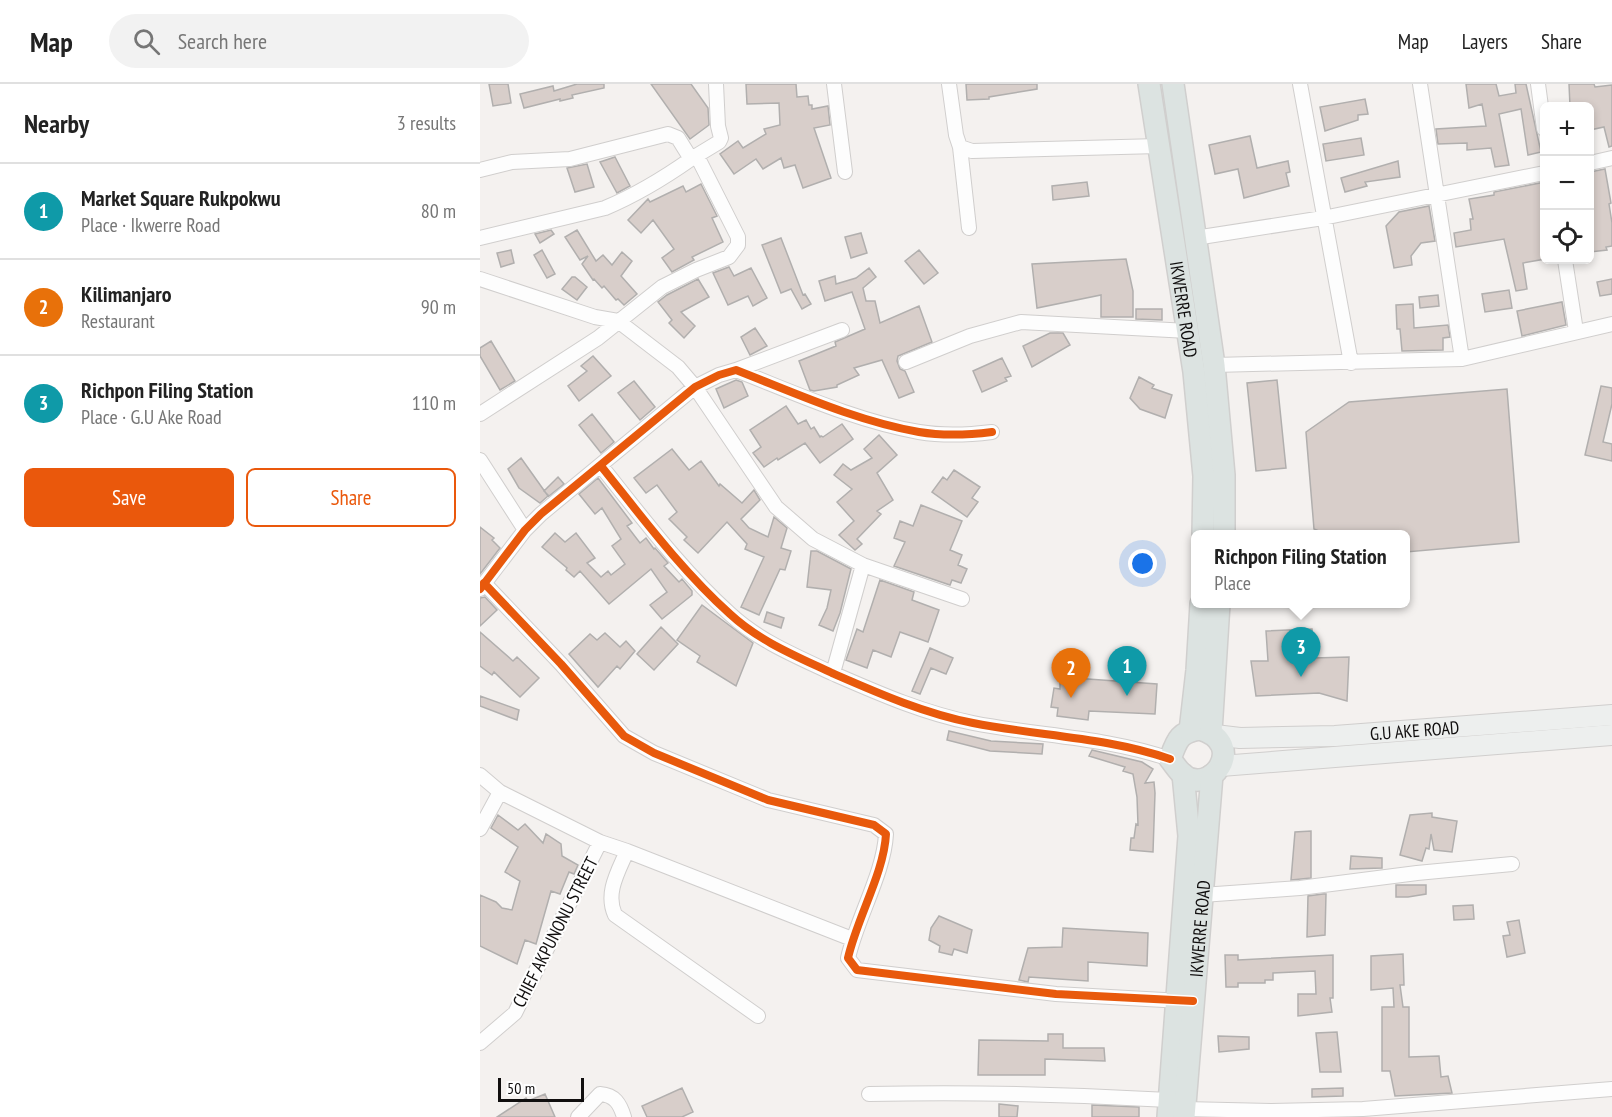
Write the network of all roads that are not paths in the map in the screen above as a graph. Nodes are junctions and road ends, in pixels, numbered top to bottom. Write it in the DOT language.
graph roads {
  1 [pos="716,84"];
  2 [pos="834,84"];
  3 [pos="949,84"];
  4 [pos="1149,84"];
  5 [pos="1173,84"];
  6 [pos="1300,84"];
  7 [pos="1420,84"];
  8 [pos="1538,84"];
  9 [pos="1541,102"];
  10 [pos="1159,146"];
  11 [pos="960,147"];
  12 [pos="694,157"];
  13 [pos="1612,158"];
  14 [pos="1594,162"];
  15 [pos="480,170"];
  16 [pos="845,172"];
  17 [pos="1540,173"];
  18 [pos="1437,194"];
  19 [pos="1323,218"];
  20 [pos="969,228"];
  21 [pos="480,238"];
  22 [pos="1195,238"];
  23 [pos="1566,264"];
  24 [pos="480,279"];
  25 [pos="618,321"];
  26 [pos="1612,324"];
  27 [pos="842,330"];
  28 [pos="1188,331"];
  29 [pos="1576,331"];
  30 [pos="1462,359"];
  31 [pos="906,362"];
  32 [pos="1351,363"];
  33 [pos="1214,365"];
  34 [pos="736,370"];
  35 [pos="695,387"];
  36 [pos="480,414"];
  37 [pos="992,432"];
  38 [pos="480,460"];
  39 [pos="601,466"];
  40 [pos="525,530"];
  41 [pos="1203,530"];
  42 [pos="1224,530"];
  43 [pos="863,565"];
  44 [pos="482,586"];
  45 [pos="962,599"];
  46 [pos="1201,608"];
  47 [pos="1218,608"];
  48 [pos="833,673"];
  49 [pos="1612,715"];
  50 [pos="1205,733"];
  51 [pos="1612,735"];
  52 [pos="1177,766"];
  53 [pos="1217,771"];
  54 [pos="480,775"];
  55 [pos="500,792"];
  56 [pos="480,829"];
  57 [pos="600,842"];
  58 [pos="627,850"];
  59 [pos="1512,864"];
  60 [pos="1202,895"];
  61 [pos="852,939"];
  62 [pos="1185,1001"];
  63 [pos="758,1016"];
  64 [pos="480,1043"];
  65 [pos="1612,1089"];
  66 [pos="869,1094"];
  67 [pos="1176,1111"];
  68 [pos="1271,1114"];
  69 [pos="578,1117"];
  70 [pos="624,1117"];
  1 -- 12 [label="street"];
  2 -- 16 [label="street"];
  3 -- 11 [label="street"];
  4 -- 10 [label="main road, IKWERRE ROAD"];
  5 -- 22 [label="main road"];
  6 -- 19 [label="street"];
  7 -- 18 [label="street"];
  8 -- 9 [label="street"];
  10 -- 11 [label="street"];
  10 -- 28 [label="main road, IKWERRE ROAD"];
  11 -- 20 [label="street"];
  12 -- 15 [label="street"];
  12 -- 21 [label="street"];
  12 -- 25 [label="street"];
  13 -- 14 [label="street"];
  17 -- 18 [label="street"];
  18 -- 19 [label="street"];
  18 -- 30 [label="street"];
  19 -- 22 [label="street"];
  19 -- 32 [label="street"];
  22 -- 33 [label="main road"];
  23 -- 29 [label="street"];
  24 -- 25 [label="street"];
  25 -- 35 [label="street"];
  25 -- 36 [label="street"];
  26 -- 29 [label="street"];
  27 -- 34 [label="street"];
  28 -- 31 [label="street"];
  28 -- 41 [label="main road, IKWERRE ROAD"];
  29 -- 30 [label="street"];
  30 -- 32 [label="street"];
  32 -- 33 [label="street"];
  33 -- 42 [label="main road"];
  34 -- 35 [label="street"];
  34 -- 37 [label="street"];
  35 -- 39 [label="street"];
  35 -- 43 [label="street"];
  38 -- 40 [label="street"];
  39 -- 40 [label="street"];
  39 -- 48 [label="street"];
  40 -- 44 [label="street"];
  43 -- 45 [label="street"];
  43 -- 48 [label="street"];
  44 -- 61 [label="street"];
  46 -- 50 [label="main road"];
  47 -- 50 [label="main road"];
  48 -- 52 [label="street"];
  49 -- 50 [label="main road, G.U AKE ROAD"];
  50 -- 52 [label="main road"];
  50 -- 53 [label="main road"];
  51 -- 53 [label="main road"];
  52 -- 53 [label="main road"];
  52 -- 62 [label="main road"];
  53 -- 60 [label="main road, IKWERRE ROAD"];
  54 -- 55 [label="street"];
  55 -- 56 [label="street"];
  55 -- 57 [label="street"];
  57 -- 58 [label="street"];
  57 -- 64 [label="street, CHIEF AKPUNONU STREET"];
  58 -- 61 [label="street"];
  58 -- 63 [label="street"];
  59 -- 60 [label="street"];
  60 -- 62 [label="main road, IKWERRE ROAD"];
  61 -- 62 [label="street"];
  62 -- 67 [label="main road, IKWERRE ROAD"];
  65 -- 68 [label="street"];
  66 -- 67 [label="street"];
  67 -- 68 [label="street"];
  69 -- 70 [label="street"];
}
